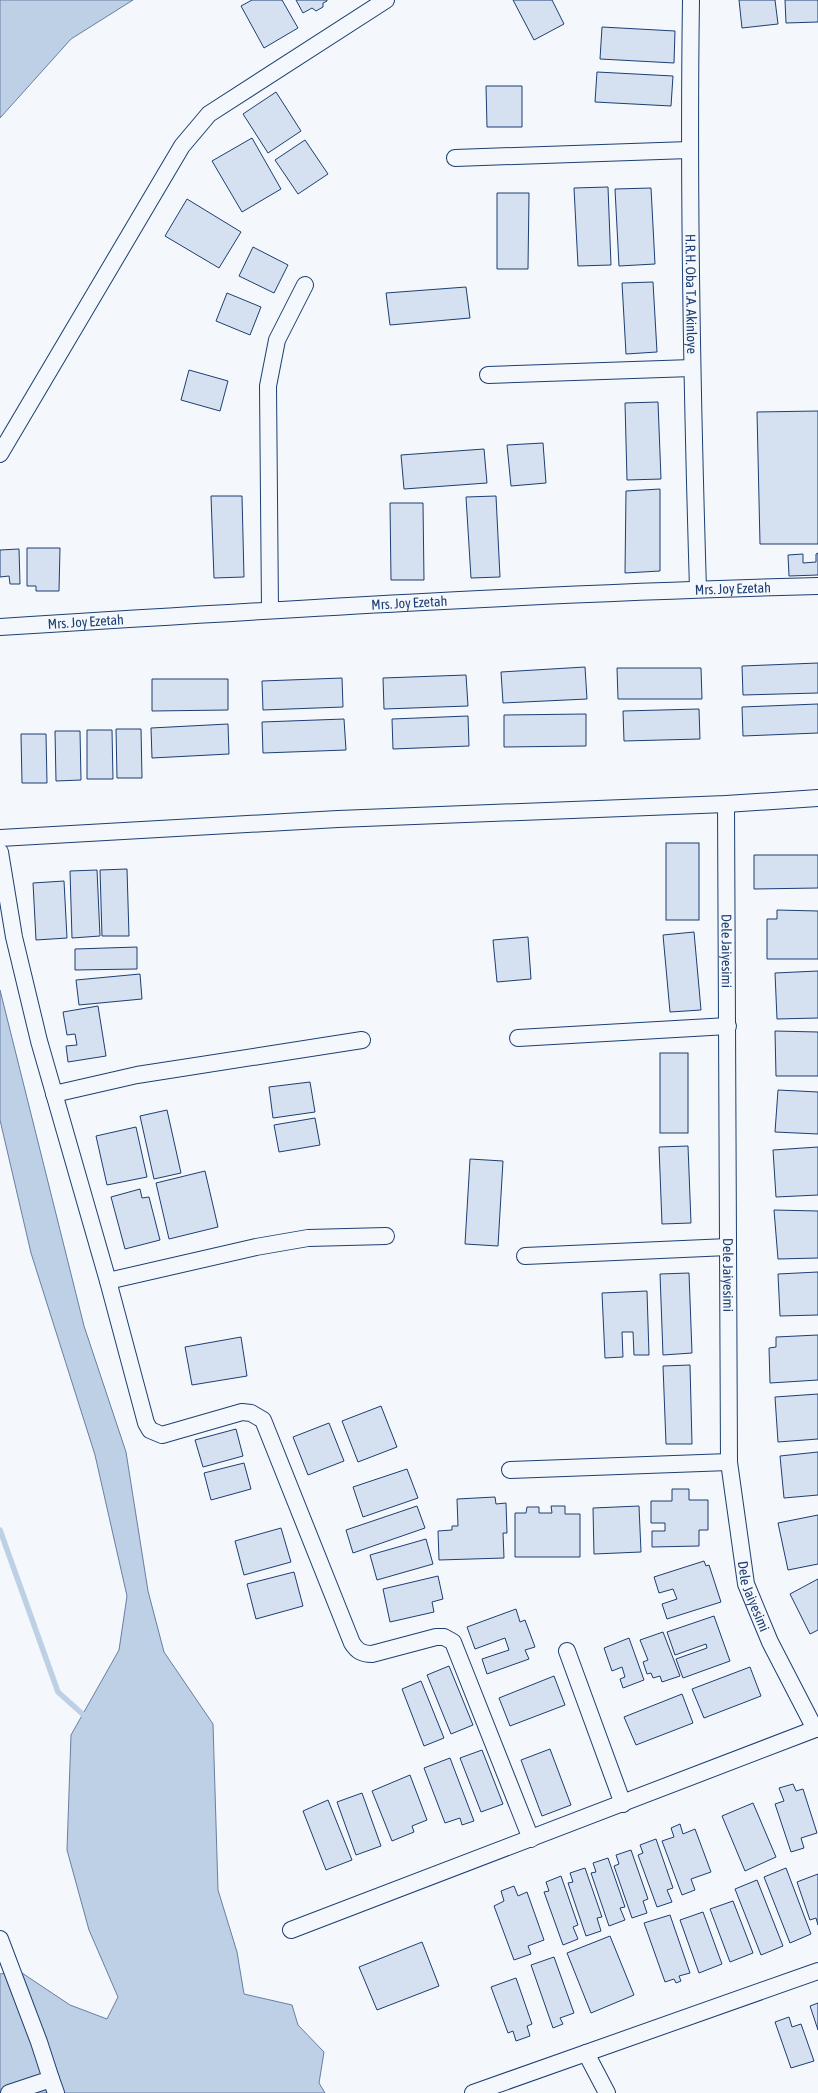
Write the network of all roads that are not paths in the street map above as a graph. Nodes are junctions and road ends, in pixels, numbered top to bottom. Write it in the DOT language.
graph roads {
  1 [pos="386,0"];
  2 [pos="691,0"];
  3 [pos="689,150"];
  4 [pos="455,158"];
  5 [pos="305,285"];
  6 [pos="692,368"];
  7 [pos="488,374"];
  8 [pos="0,454"];
  9 [pos="818,586"];
  10 [pos="698,589"];
  11 [pos="270,610"];
  12 [pos="0,626"];
  13 [pos="818,798"];
  14 [pos="726,804"];
  15 [pos="0,838"];
  16 [pos="0,852"];
  17 [pos="728,1026"];
  18 [pos="518,1038"];
  19 [pos="362,1040"];
  20 [pos="54,1094"];
  21 [pos="386,1236"];
  22 [pos="728,1247"];
  23 [pos="525,1256"];
  24 [pos="108,1280"];
  25 [pos="729,1462"];
  26 [pos="510,1470"];
  27 [pos="567,1651"];
  28 [pos="817,1729"];
  29 [pos="623,1804"];
  30 [pos="532,1839"];
  31 [pos="291,1930"];
  32 [pos="0,1939"];
  33 [pos="818,1971"];
  34 [pos="586,2053"];
  35 [pos="54,2086"];
  36 [pos="9,2093"];
  37 [pos="473,2093"];
  38 [pos="607,2093"];
  1 -- 8 [label="street"];
  2 -- 3 [label="street, H.R.H. Oba T.A. Akinloye"];
  3 -- 4 [label="street"];
  3 -- 6 [label="street, H.R.H. Oba T.A. Akinloye"];
  5 -- 11 [label="street"];
  6 -- 7 [label="street"];
  6 -- 10 [label="street, H.R.H. Oba T.A. Akinloye"];
  9 -- 10 [label="street, Mrs. Joy Ezetah"];
  10 -- 11 [label="street, Mrs. Joy Ezetah"];
  11 -- 12 [label="street, Mrs. Joy Ezetah"];
  13 -- 14 [label="street"];
  14 -- 15 [label="street"];
  14 -- 17 [label="street, Dele Jaiyesimi"];
  16 -- 20 [label="street"];
  17 -- 18 [label="street"];
  17 -- 22 [label="street, Dele Jaiyesimi"];
  19 -- 20 [label="street"];
  20 -- 24 [label="street"];
  21 -- 24 [label="street"];
  22 -- 23 [label="street"];
  22 -- 25 [label="street, Dele Jaiyesimi"];
  24 -- 30 [label="street"];
  25 -- 26 [label="street"];
  25 -- 28 [label="street, Dele Jaiyesimi"];
  27 -- 29 [label="street"];
  28 -- 29 [label="street"];
  29 -- 30 [label="street"];
  30 -- 31 [label="street"];
  32 -- 35 [label="street"];
  33 -- 34 [label="street"];
  34 -- 37 [label="street"];
  34 -- 38 [label="street"];
  35 -- 36 [label="street"];
}
